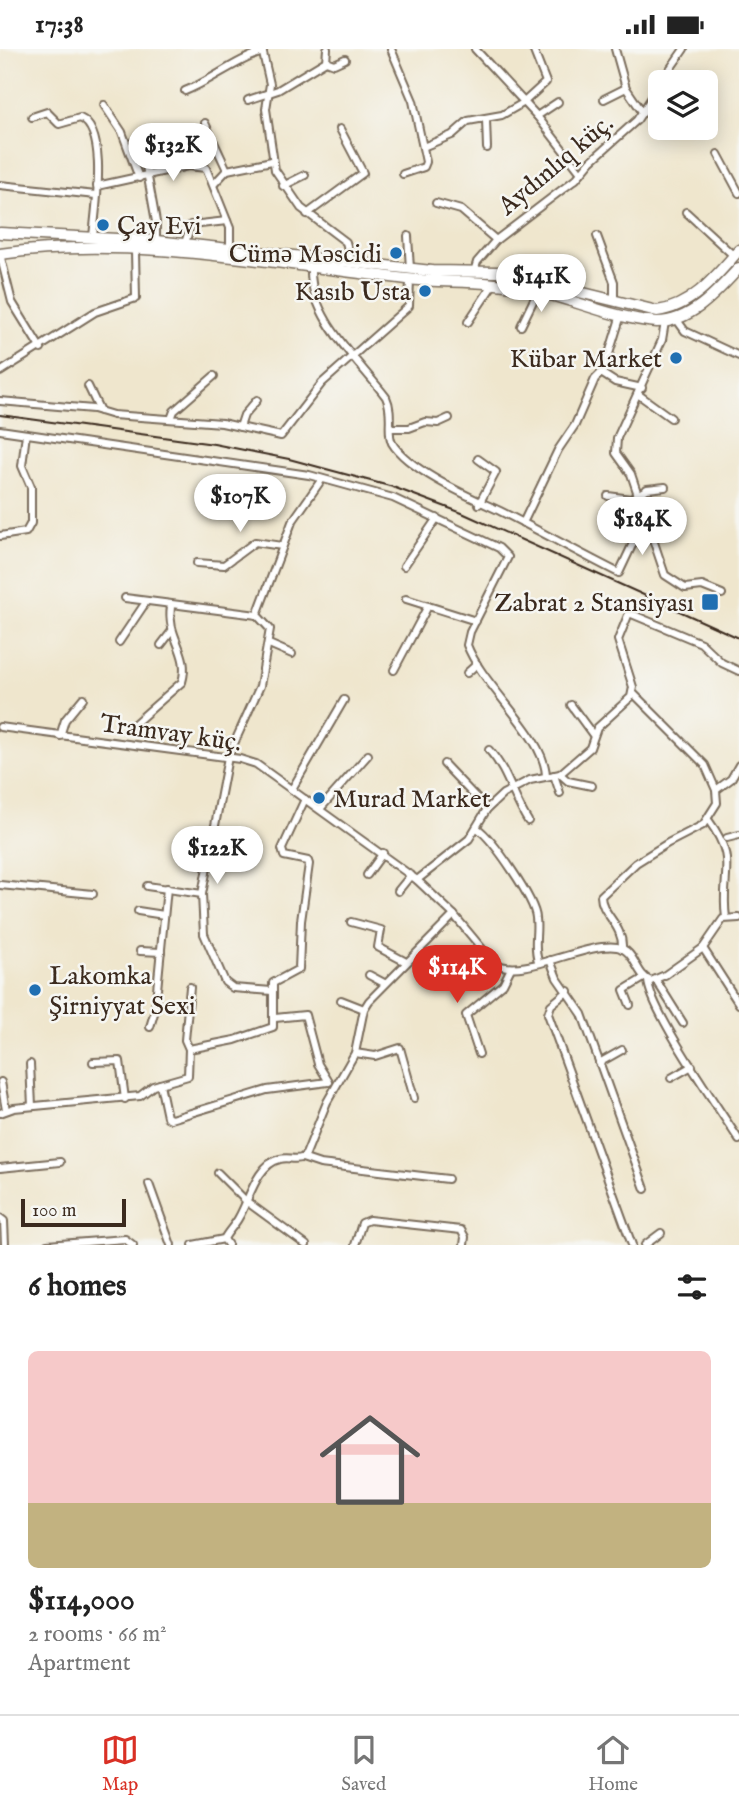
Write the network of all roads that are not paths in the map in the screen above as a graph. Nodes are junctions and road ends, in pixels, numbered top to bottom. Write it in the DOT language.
graph roads {
  1 [pos="327,49"];
  2 [pos="391,49"];
  3 [pos="475,49"];
  4 [pos="533,49"];
  5 [pos="615,49"];
  6 [pos="684,49"];
  7 [pos="263,50"];
  8 [pos="345,59"];
  9 [pos="326,61"];
  10 [pos="670,70"];
  11 [pos="626,88"];
  12 [pos="185,91"];
  13 [pos="270,94"];
  14 [pos="604,99"];
  15 [pos="248,100"];
  16 [pos="558,102"];
  17 [pos="523,103"];
  18 [pos="104,104"];
  19 [pos="648,106"];
  20 [pos="643,113"];
  21 [pos="537,116"];
  22 [pos="32,117"];
  23 [pos="486,119"];
  24 [pos="205,123"];
  25 [pos="340,129"];
  26 [pos="152,145"];
  27 [pos="422,147"];
  28 [pos="488,148"];
  29 [pos="719,154"];
  30 [pos="272,161"];
  31 [pos="227,170"];
  32 [pos="581,173"];
  33 [pos="403,174"];
  34 [pos="148,175"];
  35 [pos="305,175"];
  36 [pos="139,179"];
  37 [pos="214,184"];
  38 [pos="0,185"];
  39 [pos="283,185"];
  40 [pos="97,186"];
  41 [pos="739,193"];
  42 [pos="96,195"];
  43 [pos="436,203"];
  44 [pos="686,212"];
  45 [pos="307,214"];
  46 [pos="227,221"];
  47 [pos="0,233"];
  48 [pos="408,236"];
  49 [pos="597,236"];
  50 [pos="93,237"];
  51 [pos="496,240"];
  52 [pos="156,241"];
  53 [pos="185,243"];
  54 [pos="230,248"];
  55 [pos="135,251"];
  56 [pos="737,253"];
  57 [pos="0,254"];
  58 [pos="351,261"];
  59 [pos="311,268"];
  60 [pos="739,268"];
  61 [pos="349,272"];
  62 [pos="474,272"];
  63 [pos="410,274"];
  64 [pos="494,283"];
  65 [pos="538,291"];
  66 [pos="614,302"];
  67 [pos="621,315"];
  68 [pos="677,320"];
  69 [pos="468,322"];
  70 [pos="665,322"];
  71 [pos="521,325"];
  72 [pos="41,349"];
  73 [pos="353,355"];
  74 [pos="739,356"];
  75 [pos="0,372"];
  76 [pos="601,373"];
  77 [pos="214,376"];
  78 [pos="88,386"];
  79 [pos="642,388"];
  80 [pos="639,395"];
  81 [pos="257,400"];
  82 [pos="0,401"];
  83 [pos="100,411"];
  84 [pos="449,418"];
  85 [pos="671,418"];
  86 [pos="170,419"];
  87 [pos="240,427"];
  88 [pos="390,428"];
  89 [pos="0,430"];
  90 [pos="26,433"];
  91 [pos="478,459"];
  92 [pos="322,479"];
  93 [pos="665,487"];
  94 [pos="608,496"];
  95 [pos="638,496"];
  96 [pos="479,504"];
  97 [pos="437,518"];
  98 [pos="523,523"];
  99 [pos="647,526"];
  100 [pos="0,536"];
  101 [pos="282,546"];
  102 [pos="197,563"];
  103 [pos="404,566"];
  104 [pos="722,594"];
  105 [pos="125,598"];
  106 [pos="406,599"];
  107 [pos="145,602"];
  108 [pos="172,605"];
  109 [pos="428,606"];
  110 [pos="257,615"];
  111 [pos="476,621"];
  112 [pos="171,632"];
  113 [pos="118,642"];
  114 [pos="269,644"];
  115 [pos="161,645"];
  116 [pos="292,654"];
  117 [pos="477,664"];
  118 [pos="394,670"];
  119 [pos="739,671"];
  120 [pos="467,673"];
  121 [pos="633,693"];
  122 [pos="83,698"];
  123 [pos="344,700"];
  124 [pos="571,705"];
  125 [pos="132,726"];
  126 [pos="0,727"];
  127 [pos="593,735"];
  128 [pos="60,736"];
  129 [pos="489,750"];
  130 [pos="368,755"];
  131 [pos="228,757"];
  132 [pos="444,764"];
  133 [pos="739,765"];
  134 [pos="553,774"];
  135 [pos="592,786"];
  136 [pos="292,789"];
  137 [pos="511,789"];
  138 [pos="716,790"];
  139 [pos="560,793"];
  140 [pos="305,799"];
  141 [pos="320,809"];
  142 [pos="487,809"];
  143 [pos="528,821"];
  144 [pos="709,821"];
  145 [pos="477,828"];
  146 [pos="739,835"];
  147 [pos="727,838"];
  148 [pos="383,853"];
  149 [pos="367,875"];
  150 [pos="414,877"];
  151 [pos="0,885"];
  152 [pos="147,886"];
  153 [pos="167,888"];
  154 [pos="398,891"];
  155 [pos="93,894"];
  156 [pos="202,894"];
  157 [pos="138,911"];
  158 [pos="164,915"];
  159 [pos="454,915"];
  160 [pos="726,918"];
  161 [pos="739,918"];
  162 [pos="351,922"];
  163 [pos="703,948"];
  164 [pos="622,949"];
  165 [pos="140,951"];
  166 [pos="161,953"];
  167 [pos="550,960"];
  168 [pos="538,961"];
  169 [pos="406,962"];
  170 [pos="510,969"];
  171 [pos="369,975"];
  172 [pos="646,979"];
  173 [pos="656,980"];
  174 [pos="384,983"];
  175 [pos="190,988"];
  176 [pos="272,991"];
  177 [pos="568,991"];
  178 [pos="341,1000"];
  179 [pos="739,1004"];
  180 [pos="630,1005"];
  181 [pos="364,1009"];
  182 [pos="275,1019"];
  183 [pos="683,1023"];
  184 [pos="150,1027"];
  185 [pos="189,1049"];
  186 [pos="622,1050"];
  187 [pos="355,1053"];
  188 [pos="479,1054"];
  189 [pos="93,1062"];
  190 [pos="599,1063"];
  191 [pos="30,1064"];
  192 [pos="692,1066"];
  193 [pos="671,1078"];
  194 [pos="328,1081"];
  195 [pos="1,1082"];
  196 [pos="160,1084"];
  197 [pos="336,1085"];
  198 [pos="125,1098"];
  199 [pos="414,1098"];
  200 [pos="32,1106"];
  201 [pos="3,1111"];
  202 [pos="739,1140"];
  203 [pos="302,1158"];
  204 [pos="60,1162"];
  205 [pos="0,1168"];
  206 [pos="218,1173"];
  207 [pos="448,1179"];
  208 [pos="149,1184"];
  209 [pos="645,1189"];
  210 [pos="246,1201"];
  211 [pos="0,1218"];
  212 [pos="661,1233"];
  213 [pos="226,1242"];
  214 [pos="5,1245"];
  215 [pos="47,1245"];
  216 [pos="133,1245"];
  217 [pos="171,1245"];
  218 [pos="193,1245"];
  219 [pos="306,1245"];
  220 [pos="355,1245"];
  221 [pos="464,1245"];
  222 [pos="632,1245"];
  223 [pos="645,1245"];
  1 -- 9 [label="street"];
  2 -- 27 [label="street"];
  3 -- 17 [label="street"];
  4 -- 17 [label="street"];
  5 -- 11 [label="street"];
  6 -- 10 [label="street, Aydınlıq küç."];
  7 -- 12 [label="street"];
  7 -- 13 [label="street"];
  8 -- 9 [label="street"];
  9 -- 13 [label="street"];
  11 -- 14 [label="street"];
  11 -- 20 [label="street"];
  13 -- 15 [label="street"];
  13 -- 30 [label="street"];
  16 -- 21 [label="street"];
  17 -- 21 [label="street"];
  17 -- 23 [label="street"];
  18 -- 36 [label="street"];
  19 -- 20 [label="street, Aydınlıq küç."];
  20 -- 32 [label="street, Aydınlıq küç."];
  21 -- 32 [label="street"];
  22 -- 40 [label="street"];
  23 -- 27 [label="street"];
  23 -- 28 [label="street"];
  24 -- 31 [label="street"];
  25 -- 45 [label="street"];
  26 -- 34 [label="street"];
  27 -- 33 [label="street"];
  29 -- 41 [label="street"];
  30 -- 31 [label="street"];
  30 -- 39 [label="street"];
  31 -- 37 [label="street"];
  32 -- 51 [label="street, Aydınlıq küç."];
  34 -- 36 [label="street"];
  34 -- 37 [label="street"];
  34 -- 52 [label="street"];
  35 -- 39 [label="street"];
  36 -- 40 [label="street"];
  37 -- 46 [label="street"];
  38 -- 42 [label="street"];
  39 -- 45 [label="street"];
  40 -- 42 [label="street"];
  42 -- 50 [label="street"];
  43 -- 51 [label="street"];
  44 -- 56 [label="street"];
  45 -- 58 [label="street"];
  46 -- 53 [label="street"];
  46 -- 54 [label="street"];
  47 -- 50 [label="main road"];
  48 -- 63 [label="street"];
  49 -- 66 [label="street"];
  50 -- 52 [label="main road"];
  51 -- 62 [label="street, Aydınlıq küç."];
  52 -- 53 [label="main road"];
  53 -- 54 [label="main road"];
  54 -- 58 [label="main road"];
  55 -- 57 [label="main road"];
  55 -- 59 [label="main road"];
  55 -- 72 [label="street"];
  56 -- 66 [label="main road"];
  57 -- 72 [label="street"];
  58 -- 61 [label="main road"];
  58 -- 63 [label="main road"];
  59 -- 61 [label="main road"];
  59 -- 73 [label="street"];
  60 -- 68 [label="main road"];
  61 -- 63 [label="main road"];
  62 -- 63 [label="main road"];
  62 -- 66 [label="main road"];
  63 -- 64 [label="main road"];
  63 -- 73 [label="street"];
  64 -- 65 [label="main road"];
  64 -- 69 [label="street"];
  65 -- 67 [label="main road"];
  65 -- 71 [label="street"];
  67 -- 70 [label="main road"];
  67 -- 76 [label="street"];
  68 -- 70 [label="main road"];
  68 -- 74 [label="street"];
  70 -- 79 [label="street"];
  72 -- 75 [label="street"];
  73 -- 87 [label="street"];
  73 -- 88 [label="street"];
  76 -- 79 [label="street"];
  76 -- 98 [label="street"];
  77 -- 86 [label="street"];
  78 -- 83 [label="street"];
  79 -- 80 [label="street"];
  80 -- 85 [label="street"];
  80 -- 95 [label="street"];
  81 -- 87 [label="street"];
  82 -- 83 [label="street"];
  83 -- 86 [label="street"];
  84 -- 88 [label="street"];
  86 -- 87 [label="street"];
  88 -- 96 [label="street"];
  89 -- 90 [label="street"];
  90 -- 92 [label="street"];
  90 -- 100 [label="street"];
  91 -- 96 [label="street"];
  92 -- 97 [label="street"];
  92 -- 101 [label="street"];
  93 -- 95 [label="street"];
  94 -- 95 [label="street"];
  95 -- 99 [label="street"];
  96 -- 98 [label="street"];
  97 -- 103 [label="street"];
  97 -- 111 [label="street"];
  98 -- 99 [label="street"];
  99 -- 104 [label="street"];
  101 -- 102 [label="street"];
  101 -- 110 [label="street"];
  105 -- 107 [label="street"];
  106 -- 109 [label="street"];
  107 -- 108 [label="street"];
  107 -- 113 [label="street"];
  108 -- 110 [label="street"];
  108 -- 112 [label="street"];
  109 -- 111 [label="street"];
  109 -- 118 [label="street"];
  110 -- 114 [label="street"];
  111 -- 117 [label="street"];
  112 -- 115 [label="street"];
  112 -- 125 [label="street"];
  114 -- 116 [label="street"];
  114 -- 131 [label="street"];
  117 -- 120 [label="street"];
  117 -- 134 [label="street"];
  119 -- 121 [label="street"];
  121 -- 127 [label="street"];
  121 -- 138 [label="street"];
  122 -- 128 [label="street"];
  123 -- 136 [label="street"];
  124 -- 127 [label="street"];
  126 -- 128 [label="street, Tramvay küç."];
  127 -- 134 [label="street"];
  128 -- 131 [label="street, Tramvay küç."];
  129 -- 137 [label="street"];
  130 -- 141 [label="street"];
  131 -- 136 [label="street, Tramvay küç."];
  131 -- 156 [label="street"];
  132 -- 142 [label="street"];
  133 -- 138 [label="street"];
  134 -- 135 [label="street"];
  134 -- 137 [label="street"];
  134 -- 139 [label="street"];
  136 -- 140 [label="street, Tramvay küç."];
  137 -- 142 [label="street"];
  137 -- 143 [label="street"];
  138 -- 144 [label="street"];
  140 -- 141 [label="street, Tramvay küç."];
  140 -- 176 [label="street"];
  141 -- 148 [label="street, Tramvay küç."];
  142 -- 145 [label="street"];
  144 -- 147 [label="street"];
  144 -- 164 [label="street"];
  145 -- 150 [label="street"];
  145 -- 168 [label="street"];
  146 -- 147 [label="street"];
  147 -- 160 [label="street"];
  148 -- 149 [label="street"];
  148 -- 150 [label="street, Tramvay küç."];
  150 -- 154 [label="street"];
  150 -- 159 [label="street, Tramvay küç."];
  151 -- 155 [label="street"];
  152 -- 153 [label="street"];
  153 -- 156 [label="street"];
  153 -- 158 [label="street"];
  156 -- 176 [label="street"];
  157 -- 158 [label="street"];
  158 -- 166 [label="street"];
  159 -- 169 [label="street"];
  159 -- 170 [label="street, Tramvay küç."];
  160 -- 161 [label="street"];
  160 -- 163 [label="street"];
  162 -- 169 [label="street"];
  163 -- 173 [label="street"];
  163 -- 179 [label="street"];
  164 -- 167 [label="street"];
  164 -- 172 [label="street"];
  165 -- 166 [label="street"];
  166 -- 184 [label="street"];
  167 -- 168 [label="street"];
  167 -- 177 [label="street"];
  168 -- 170 [label="street"];
  169 -- 174 [label="street"];
  170 -- 188 [label="street"];
  171 -- 174 [label="street"];
  172 -- 173 [label="street"];
  172 -- 180 [label="street"];
  172 -- 192 [label="street"];
  173 -- 183 [label="street"];
  174 -- 181 [label="street"];
  175 -- 185 [label="street"];
  176 -- 182 [label="street"];
  177 -- 190 [label="street"];
  177 -- 222 [label="street"];
  178 -- 181 [label="street"];
  181 -- 187 [label="street"];
  182 -- 185 [label="street"];
  182 -- 194 [label="street"];
  185 -- 196 [label="street"];
  186 -- 190 [label="street"];
  187 -- 197 [label="street"];
  187 -- 199 [label="street"];
  189 -- 198 [label="street"];
  190 -- 209 [label="street"];
  191 -- 200 [label="street"];
  192 -- 193 [label="street"];
  192 -- 202 [label="street"];
  194 -- 196 [label="street"];
  194 -- 197 [label="street"];
  195 -- 201 [label="street"];
  196 -- 198 [label="street"];
  197 -- 203 [label="street"];
  198 -- 200 [label="street"];
  200 -- 201 [label="street"];
  203 -- 207 [label="street"];
  203 -- 210 [label="street"];
  204 -- 205 [label="street"];
  206 -- 210 [label="street"];
  208 -- 217 [label="street"];
  210 -- 213 [label="street"];
  210 -- 219 [label="street"];
  211 -- 214 [label="street"];
  212 -- 223 [label="street"];
  213 -- 218 [label="street"];
  215 -- 216 [label="street"];
  220 -- 221 [label="street"];
}
